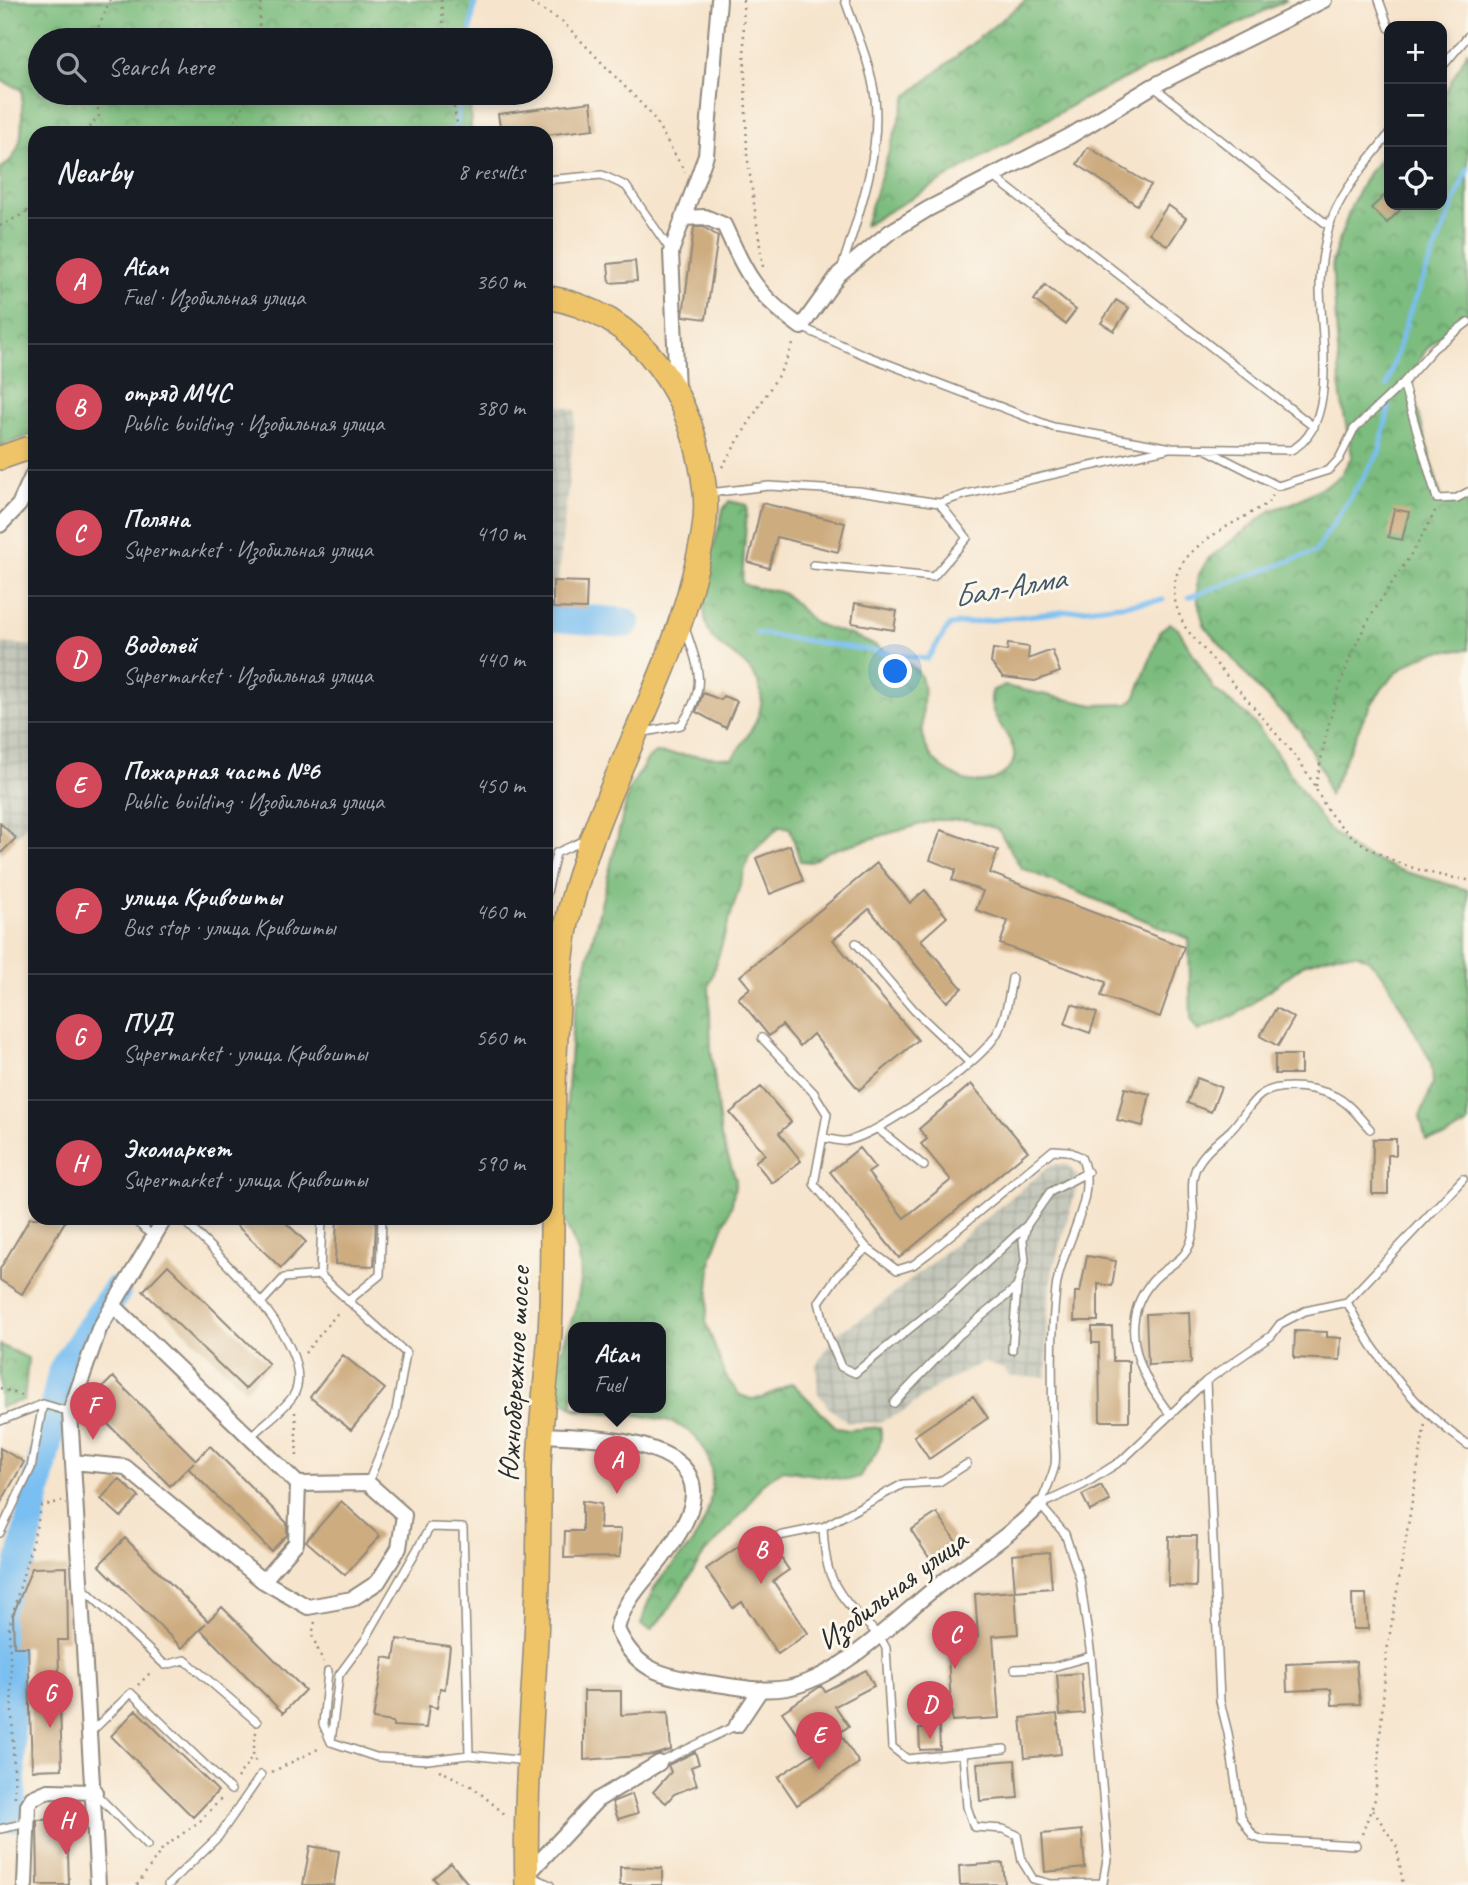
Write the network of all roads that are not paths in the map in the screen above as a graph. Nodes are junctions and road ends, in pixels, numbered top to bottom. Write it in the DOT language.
graph roads {
  1 [pos="719,0"];
  2 [pos="845,0"];
  3 [pos="1324,0"];
  4 [pos="1379,0"];
  5 [pos="1386,21"];
  6 [pos="1468,36"];
  7 [pos="1447,61"];
  8 [pos="1153,86"];
  9 [pos="1384,141"];
  10 [pos="994,177"];
  11 [pos="553,179"];
  12 [pos="682,218"];
  13 [pos="1329,226"];
  14 [pos="671,252"];
  15 [pos="839,274"];
  16 [pos="553,298"];
  17 [pos="553,305"];
  18 [pos="1468,322"];
  19 [pos="801,327"];
  20 [pos="1403,383"];
  21 [pos="677,392"];
  22 [pos="1314,427"];
  23 [pos="1172,448"];
  24 [pos="1204,448"];
  25 [pos="28,455"];
  26 [pos="28,457"];
  27 [pos="0,458"];
  28 [pos="0,470"];
  29 [pos="28,473"];
  30 [pos="1468,492"];
  31 [pos="705,494"];
  32 [pos="939,503"];
  33 [pos="0,525"];
  34 [pos="813,565"];
  35 [pos="683,622"];
  36 [pos="636,733"];
  37 [pos="592,836"];
  38 [pos="553,866"];
  39 [pos="856,943"];
  40 [pos="1013,978"];
  41 [pos="553,984"];
  42 [pos="555,994"];
  43 [pos="553,1029"];
  44 [pos="762,1038"];
  45 [pos="969,1062"];
  46 [pos="553,1089"];
  47 [pos="878,1129"];
  48 [pos="1370,1129"];
  49 [pos="825,1138"];
  50 [pos="924,1166"];
  51 [pos="1088,1171"];
  52 [pos="1463,1179"];
  53 [pos="139,1225"];
  54 [pos="159,1225"];
  55 [pos="188,1225"];
  56 [pos="322,1225"];
  57 [pos="382,1225"];
  58 [pos="548,1225"];
  59 [pos="551,1225"];
  60 [pos="1027,1225"];
  61 [pos="150,1235"];
  62 [pos="867,1248"];
  63 [pos="320,1275"];
  64 [pos="1017,1287"];
  65 [pos="348,1301"];
  66 [pos="262,1302"];
  67 [pos="1347,1302"];
  68 [pos="114,1306"];
  69 [pos="1012,1350"];
  70 [pos="544,1370"];
  71 [pos="1206,1381"];
  72 [pos="894,1403"];
  73 [pos="43,1404"];
  74 [pos="70,1412"];
  75 [pos="1170,1414"];
  76 [pos="0,1422"];
  77 [pos="542,1435"];
  78 [pos="250,1437"];
  79 [pos="1468,1445"];
  80 [pos="73,1462"];
  81 [pos="967,1464"];
  82 [pos="537,1465"];
  83 [pos="298,1483"];
  84 [pos="368,1483"];
  85 [pos="1040,1505"];
  86 [pos="823,1527"];
  87 [pos="0,1533"];
  88 [pos="769,1538"];
  89 [pos="263,1581"];
  90 [pos="80,1585"];
  91 [pos="879,1633"];
  92 [pos="1091,1656"];
  93 [pos="1015,1669"];
  94 [pos="328,1671"];
  95 [pos="761,1689"];
  96 [pos="257,1722"];
  97 [pos="737,1725"];
  98 [pos="90,1733"];
  99 [pos="331,1742"];
  100 [pos="1004,1749"];
  101 [pos="963,1754"];
  102 [pos="469,1755"];
  103 [pos="517,1759"];
  104 [pos="659,1763"];
  105 [pos="261,1775"];
  106 [pos="231,1790"];
  107 [pos="95,1792"];
  108 [pos="22,1824"];
  109 [pos="0,1829"];
  110 [pos="1356,1845"];
  111 [pos="147,1846"];
  112 [pos="523,1882"];
  113 [pos="25,1885"];
  114 [pos="98,1885"];
  115 [pos="168,1885"];
  116 [pos="550,1885"];
  1 -- 12 [label="street"];
  2 -- 15 [label="lane"];
  3 -- 8 [label="street"];
  4 -- 5 [label="lane"];
  6 -- 7 [label="lane"];
  8 -- 10 [label="street"];
  8 -- 13 [label="lane"];
  9 -- 13 [label="lane"];
  10 -- 15 [label="street"];
  10 -- 22 [label="lane"];
  11 -- 14 [label="lane"];
  12 -- 14 [label="street"];
  12 -- 19 [label="street"];
  13 -- 22 [label="lane"];
  14 -- 21 [label="street"];
  15 -- 19 [label="street"];
  16 -- 21 [label="highway, Южнобережное шоссе"];
  17 -- 37 [label="highway, Южнобережное шоссе"];
  18 -- 20 [label="lane"];
  19 -- 23 [label="lane"];
  20 -- 24 [label="lane"];
  20 -- 30 [label="lane"];
  21 -- 31 [label="highway, Южнобережное шоссе"];
  22 -- 24 [label="lane"];
  23 -- 24 [label="lane"];
  23 -- 32 [label="lane"];
  25 -- 27 [label="highway"];
  26 -- 28 [label="highway"];
  29 -- 33 [label="street"];
  31 -- 32 [label="lane"];
  31 -- 35 [label="highway, Южнобережное шоссе"];
  32 -- 34 [label="lane"];
  35 -- 36 [label="highway, Южнобережное шоссе"];
  35 -- 36 [label="lane"];
  36 -- 46 [label="highway, Южнобережное шоссе"];
  37 -- 38 [label="lane"];
  37 -- 42 [label="highway, Южнобережное шоссе"];
  39 -- 45 [label="lane"];
  40 -- 45 [label="lane"];
  41 -- 42 [label="lane"];
  42 -- 43 [label="highway, Южнобережное шоссе"];
  44 -- 49 [label="lane"];
  45 -- 47 [label="lane"];
  47 -- 49 [label="lane"];
  47 -- 50 [label="lane"];
  48 -- 75 [label="lane"];
  49 -- 62 [label="lane"];
  51 -- 60 [label="lane"];
  51 -- 62 [label="lane"];
  51 -- 85 [label="lane"];
  52 -- 67 [label="lane"];
  53 -- 61 [label="lane"];
  54 -- 61 [label="street"];
  55 -- 66 [label="lane"];
  56 -- 63 [label="lane"];
  57 -- 65 [label="lane"];
  58 -- 70 [label="highway, Южнобережное шоссе"];
  59 -- 70 [label="highway, Южнобережное шоссе"];
  60 -- 62 [label="lane"];
  60 -- 64 [label="lane"];
  61 -- 68 [label="street"];
  63 -- 65 [label="lane"];
  63 -- 66 [label="lane"];
  64 -- 69 [label="lane"];
  64 -- 72 [label="lane"];
  65 -- 84 [label="lane"];
  66 -- 78 [label="lane"];
  67 -- 71 [label="lane"];
  67 -- 79 [label="lane"];
  68 -- 74 [label="street"];
  68 -- 78 [label="street"];
  70 -- 77 [label="highway, Южнобережное шоссе"];
  70 -- 82 [label="highway, Южнобережное шоссе"];
  71 -- 75 [label="lane"];
  71 -- 110 [label="lane"];
  73 -- 74 [label="lane"];
  73 -- 76 [label="lane"];
  73 -- 87 [label="lane"];
  74 -- 80 [label="street"];
  75 -- 85 [label="lane"];
  77 -- 82 [label="highway, Южнобережное шоссе"];
  77 -- 95 [label="street, Изобильная улица"];
  78 -- 83 [label="street"];
  80 -- 89 [label="street"];
  80 -- 90 [label="street"];
  81 -- 86 [label="lane"];
  82 -- 103 [label="highway, Южнобережное шоссе"];
  82 -- 112 [label="highway, Южнобережное шоссе"];
  83 -- 84 [label="street"];
  83 -- 89 [label="street"];
  84 -- 89 [label="street"];
  85 -- 91 [label="street, Изобильная улица"];
  85 -- 92 [label="lane"];
  86 -- 88 [label="lane"];
  86 -- 91 [label="lane"];
  90 -- 96 [label="lane"];
  90 -- 98 [label="street"];
  91 -- 95 [label="street, Изобильная улица"];
  91 -- 101 [label="lane"];
  92 -- 93 [label="lane"];
  92 -- 101 [label="lane"];
  94 -- 99 [label="lane"];
  95 -- 97 [label="street"];
  97 -- 104 [label="lane"];
  98 -- 106 [label="lane"];
  98 -- 107 [label="street"];
  99 -- 102 [label="lane"];
  99 -- 102 [label="lane"];
  100 -- 101 [label="lane"];
  102 -- 103 [label="lane"];
  103 -- 112 [label="highway, Южнобережное шоссе"];
  104 -- 112 [label="street"];
  105 -- 115 [label="lane"];
  107 -- 108 [label="street"];
  107 -- 111 [label="lane"];
  107 -- 114 [label="street"];
  108 -- 109 [label="lane"];
  108 -- 113 [label="street"];
  112 -- 116 [label="lane"];
}
